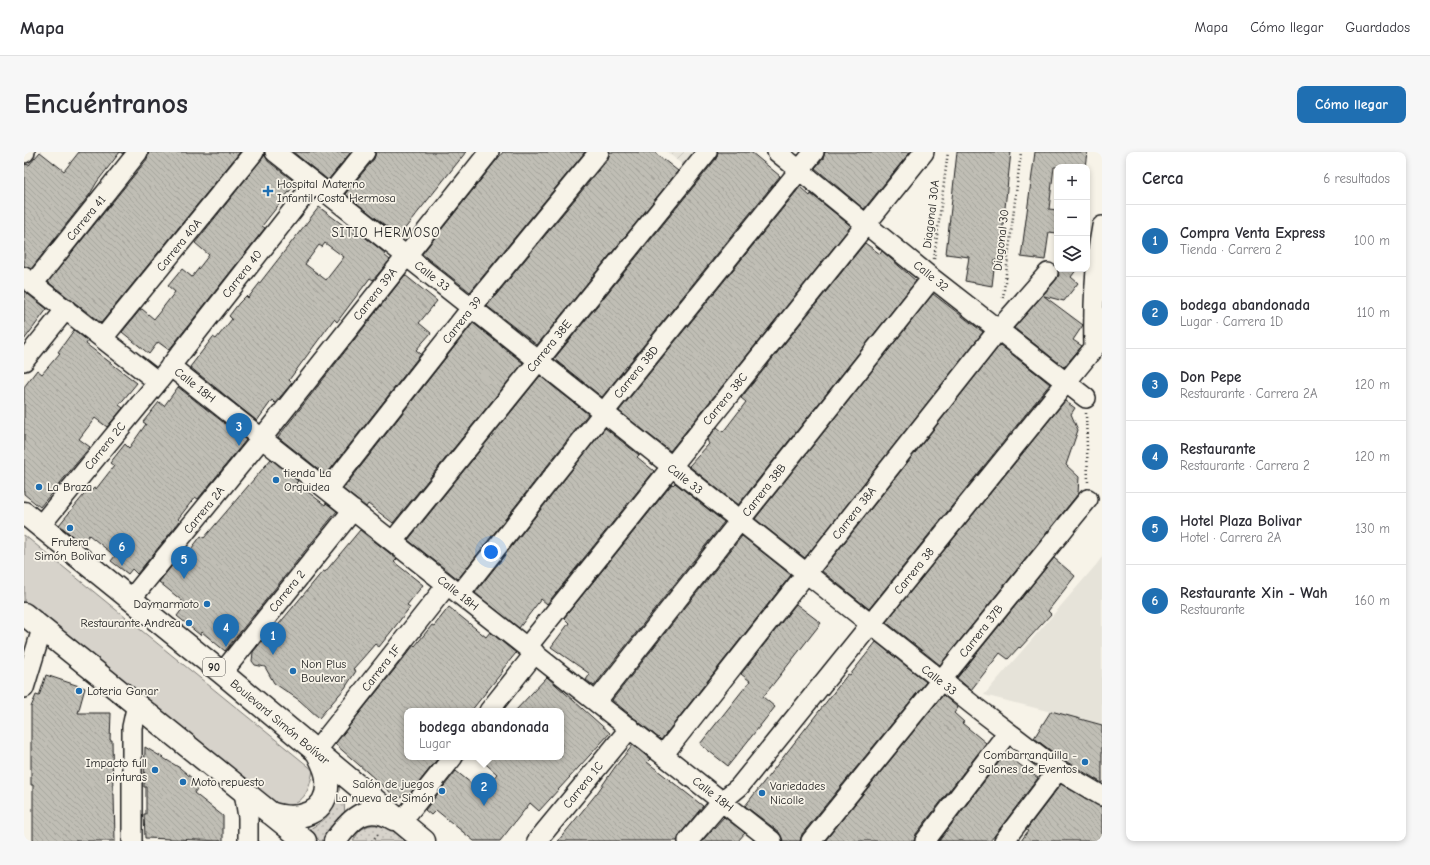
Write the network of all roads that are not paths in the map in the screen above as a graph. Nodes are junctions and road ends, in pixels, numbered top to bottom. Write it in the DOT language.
graph roads {
  1 [pos="138,152"];
  2 [pos="254,152"];
  3 [pos="275,152"];
  4 [pos="365,152"];
  5 [pos="489,152"];
  6 [pos="599,152"];
  7 [pos="707,152"];
  8 [pos="777,152"];
  9 [pos="814,152"];
  10 [pos="924,152"];
  11 [pos="799,170"];
  12 [pos="314,183"];
  13 [pos="330,195"];
  14 [pos="866,223"];
  15 [pos="1102,226"];
  16 [pos="406,255"];
  17 [pos="1048,273"];
  18 [pos="932,278"];
  19 [pos="29,280"];
  20 [pos="472,307"];
  21 [pos="66,309"];
  22 [pos="1000,330"];
  23 [pos="103,338"];
  24 [pos="1098,342"];
  25 [pos="24,361"];
  26 [pos="537,361"];
  27 [pos="170,366"];
  28 [pos="158,382"];
  29 [pos="1066,382"];
  30 [pos="1086,398"];
  31 [pos="604,412"];
  32 [pos="262,438"];
  33 [pos="670,467"];
  34 [pos="328,490"];
  35 [pos="1088,499"];
  36 [pos="353,510"];
  37 [pos="32,520"];
  38 [pos="740,521"];
  39 [pos="393,541"];
  40 [pos="806,574"];
  41 [pos="453,590"];
  42 [pos="130,599"];
  43 [pos="24,614"];
  44 [pos="870,626"];
  45 [pos="42,629"];
  46 [pos="531,650"];
  47 [pos="222,673"];
  48 [pos="942,681"];
  49 [pos="24,688"];
  50 [pos="596,702"];
  51 [pos="137,704"];
  52 [pos="491,708"];
  53 [pos="630,728"];
  54 [pos="1008,732"];
  55 [pos="317,752"];
  56 [pos="663,754"];
  57 [pos="451,760"];
  58 [pos="1058,770"];
  59 [pos="244,792"];
  60 [pos="1102,796"];
  61 [pos="722,801"];
  62 [pos="269,812"];
  63 [pos="402,823"];
  64 [pos="132,841"];
  65 [pos="248,841"];
  66 [pos="305,841"];
  67 [pos="335,841"];
  68 [pos="424,841"];
  69 [pos="537,841"];
  70 [pos="688,841"];
  71 [pos="772,841"];
  72 [pos="811,841"];
  73 [pos="925,841"];
  74 [pos="1004,841"];
  1 -- 19 [label="street, Carrera 41"];
  2 -- 23 [label="street, Carrera 40A"];
  3 -- 12 [label="street, Calle 33"];
  4 -- 13 [label="street"];
  5 -- 16 [label="street, Carrera 39A"];
  6 -- 20 [label="street, Carrera 39"];
  7 -- 26 [label="street, Carrera 38E"];
  8 -- 11 [label="street, Calle 32"];
  9 -- 11 [label="street, Carrera 38D"];
  10 -- 14 [label="street, Carrera 38C"];
  11 -- 14 [label="street, Calle 32"];
  11 -- 31 [label="street, Carrera 38D"];
  12 -- 13 [label="street, Calle 33"];
  12 -- 27 [label="street, Carrera 40"];
  13 -- 16 [label="street, Calle 33"];
  14 -- 18 [label="street, Calle 32"];
  14 -- 33 [label="street, Carrera 38C"];
  15 -- 24 [label="street"];
  16 -- 20 [label="street, Calle 33"];
  16 -- 32 [label="street, Carrera 39A"];
  17 -- 22 [label="street, Carrera 38A"];
  18 -- 22 [label="street, Calle 32"];
  18 -- 38 [label="street, Carrera 38B"];
  19 -- 21 [label="street, Calle 18H"];
  20 -- 26 [label="street, Calle 33"];
  20 -- 34 [label="street, Carrera 39"];
  21 -- 23 [label="street, Calle 18H"];
  21 -- 25 [label="street"];
  22 -- 29 [label="street, Calle 32"];
  22 -- 40 [label="street, Carrera 38A"];
  23 -- 28 [label="street, Calle 18H"];
  24 -- 29 [label="street, Carrera 38"];
  26 -- 31 [label="street, Calle 33"];
  26 -- 39 [label="street, Carrera 38E"];
  27 -- 28 [label="street, Carrera 2C"];
  27 -- 32 [label="street, Calle 18H"];
  28 -- 37 [label="street, Carrera 2C"];
  29 -- 30 [label="street, Calle 32"];
  29 -- 44 [label="street, Carrera 38"];
  31 -- 33 [label="street, Calle 33"];
  31 -- 41 [label="street, Carrera 38D"];
  32 -- 34 [label="street, Calle 18H"];
  32 -- 42 [label="street, Carrera 2A"];
  33 -- 38 [label="street, Calle 33"];
  33 -- 46 [label="street, Carrera 38C"];
  34 -- 36 [label="street, Calle 18H"];
  35 -- 48 [label="street, Carrera 37B"];
  36 -- 39 [label="street, Calle 18H"];
  36 -- 47 [label="street, Carrera 2"];
  37 -- 42 [label="highway, Boulevard Simón Bolívar / 90"];
  38 -- 40 [label="street, Calle 33"];
  38 -- 50 [label="street, Carrera 38B"];
  39 -- 41 [label="street, Calle 18H"];
  40 -- 44 [label="street, Calle 33"];
  40 -- 56 [label="street, Carrera 38A"];
  41 -- 46 [label="street, Calle 18H"];
  41 -- 55 [label="street, Carrera 1F"];
  42 -- 47 [label="highway, Boulevard Simón Bolívar / 90"];
  43 -- 45 [label="highway"];
  44 -- 48 [label="street, Calle 33"];
  44 -- 61 [label="street, Carrera 38"];
  45 -- 49 [label="street"];
  45 -- 51 [label="highway"];
  46 -- 50 [label="street, Calle 18H"];
  46 -- 52 [label="street, Carrera 38C"];
  47 -- 55 [label="highway, Boulevard Simón Bolívar / 90"];
  48 -- 54 [label="street, Calle 33"];
  48 -- 72 [label="street, Carrera 37B"];
  50 -- 53 [label="street, Calle 18H"];
  51 -- 59 [label="highway"];
  51 -- 64 [label="street"];
  53 -- 56 [label="street, Calle 18H"];
  53 -- 69 [label="street, Carrera 1C"];
  54 -- 58 [label="street, Calle 33"];
  54 -- 73 [label="street"];
  55 -- 62 [label="highway"];
  55 -- 63 [label="highway, Boulevard Simón Bolívar / 90"];
  56 -- 61 [label="street, Calle 18H"];
  57 -- 63 [label="street"];
  58 -- 60 [label="street, Calle 33"];
  58 -- 74 [label="street"];
  59 -- 62 [label="highway"];
  59 -- 65 [label="street"];
  61 -- 70 [label="street, Carrera 38"];
  61 -- 71 [label="street, Calle 18H"];
  62 -- 66 [label="highway"];
  63 -- 67 [label="highway"];
  63 -- 68 [label="highway, Boulevard Simón Bolívar / 90"];
}
